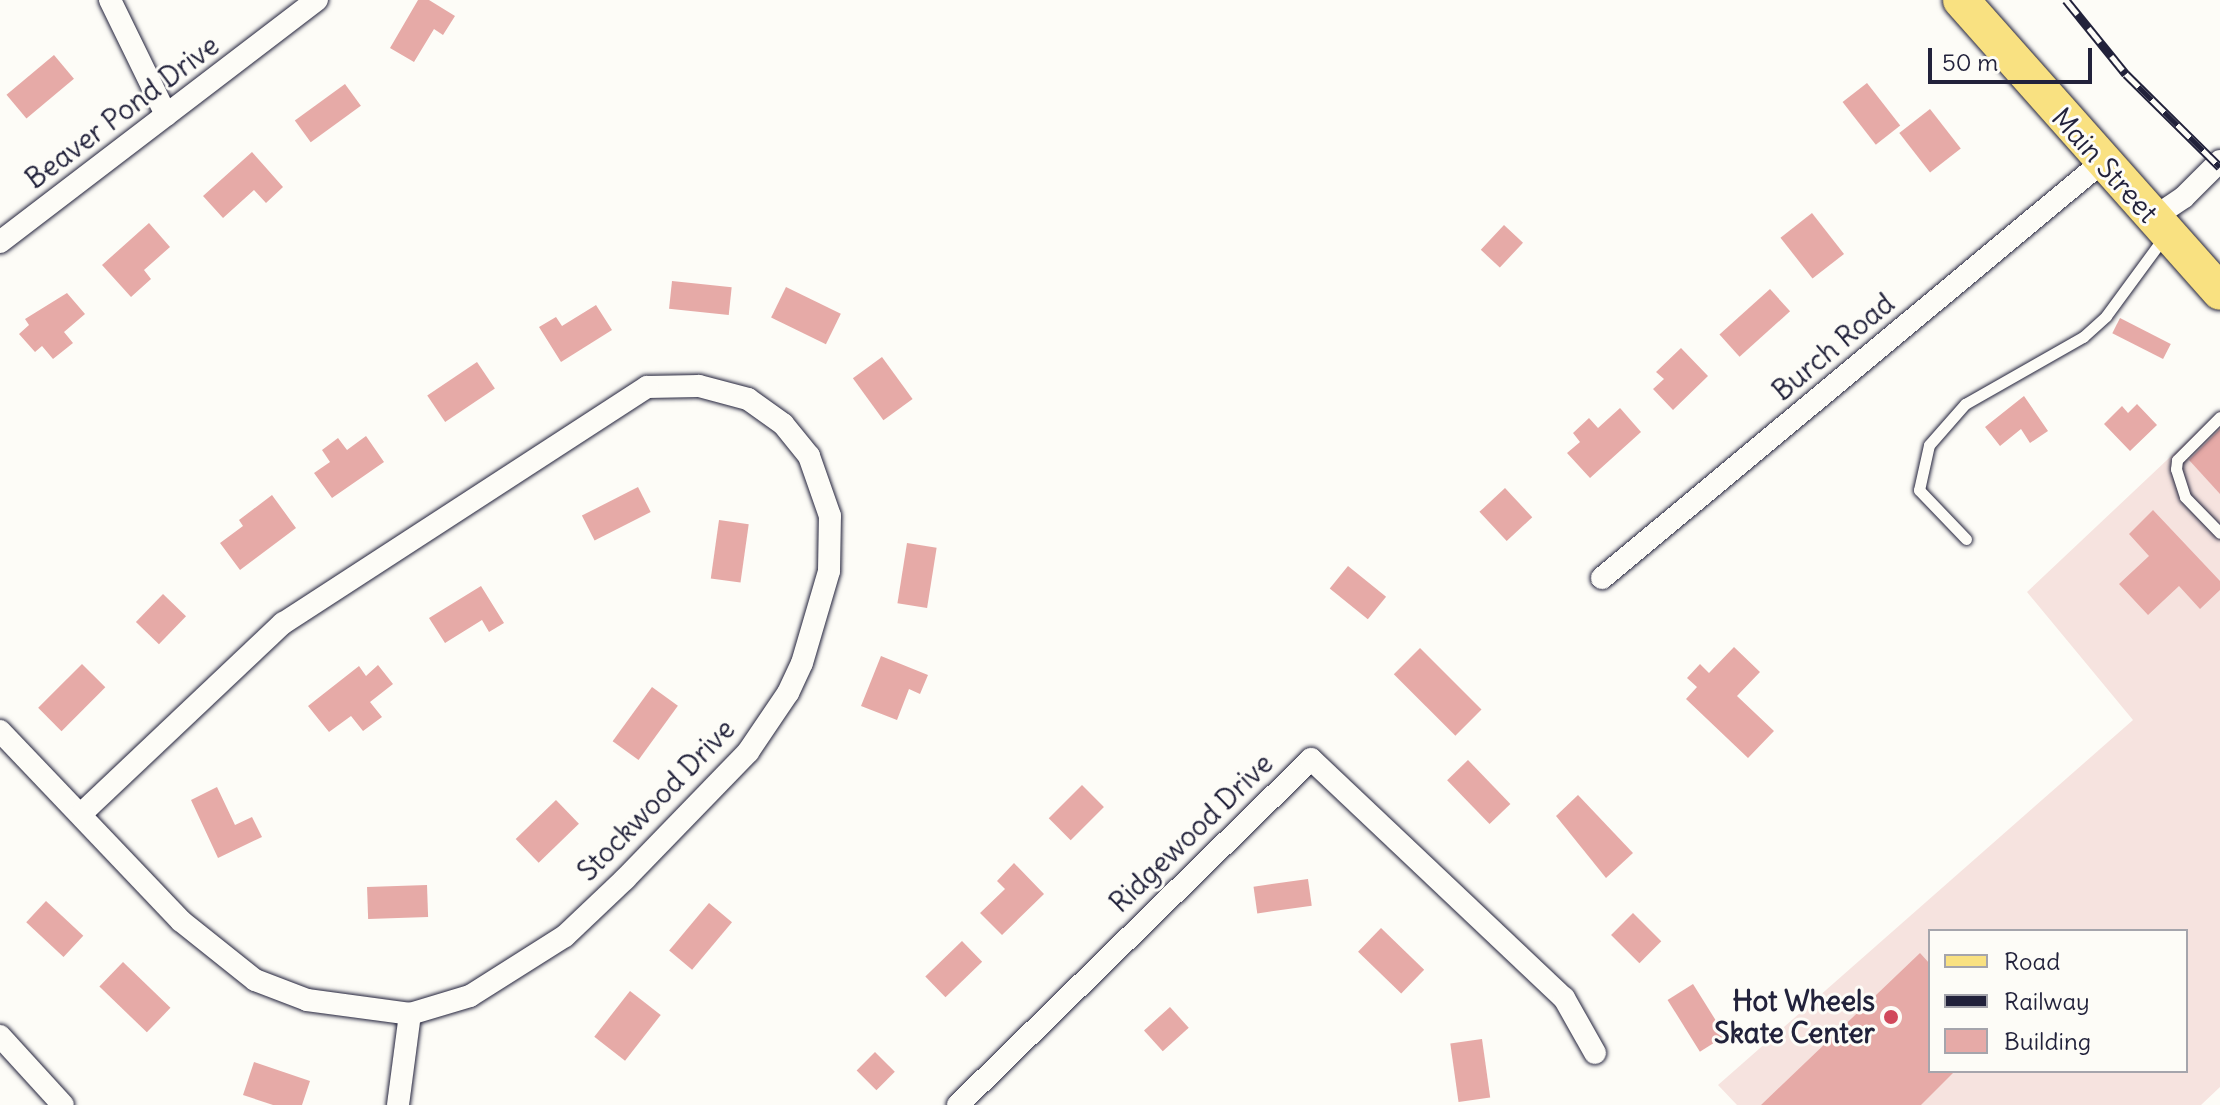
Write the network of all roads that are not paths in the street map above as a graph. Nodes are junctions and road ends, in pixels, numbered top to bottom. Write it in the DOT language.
graph roads {
  1 [pos="110,0"];
  2 [pos="317,0"];
  3 [pos="1961,0"];
  4 [pos="166,115"];
  5 [pos="2220,161"];
  6 [pos="2102,162"];
  7 [pos="2160,226"];
  8 [pos="0,242"];
  9 [pos="2220,292"];
  10 [pos="2220,417"];
  11 [pos="2220,533"];
  12 [pos="1966,539"];
  13 [pos="1602,578"];
  14 [pos="0,731"];
  15 [pos="82,813"];
  16 [pos="410,1014"];
  17 [pos="0,1036"];
  18 [pos="1595,1053"];
  19 [pos="63,1105"];
  20 [pos="398,1105"];
  21 [pos="958,1105"];
  1 -- 4 [label="street"];
  2 -- 4 [label="street, Beaver Pond Drive"];
  3 -- 6 [label="main road, Main Street"];
  4 -- 8 [label="street, Beaver Pond Drive"];
  5 -- 7 [label="street"];
  6 -- 7 [label="main road, Main Street"];
  6 -- 13 [label="street, Burch Road"];
  7 -- 9 [label="main road, Main Street"];
  7 -- 12 [label="lane"];
  10 -- 11 [label="lane"];
  14 -- 15 [label="street, Stockwood Drive"];
  15 -- 16 [label="street, Stockwood Drive"];
  15 -- 16 [label="street, Stockwood Drive"];
  16 -- 20 [label="street"];
  17 -- 19 [label="street"];
  18 -- 21 [label="street, Ridgewood Drive"];
}
